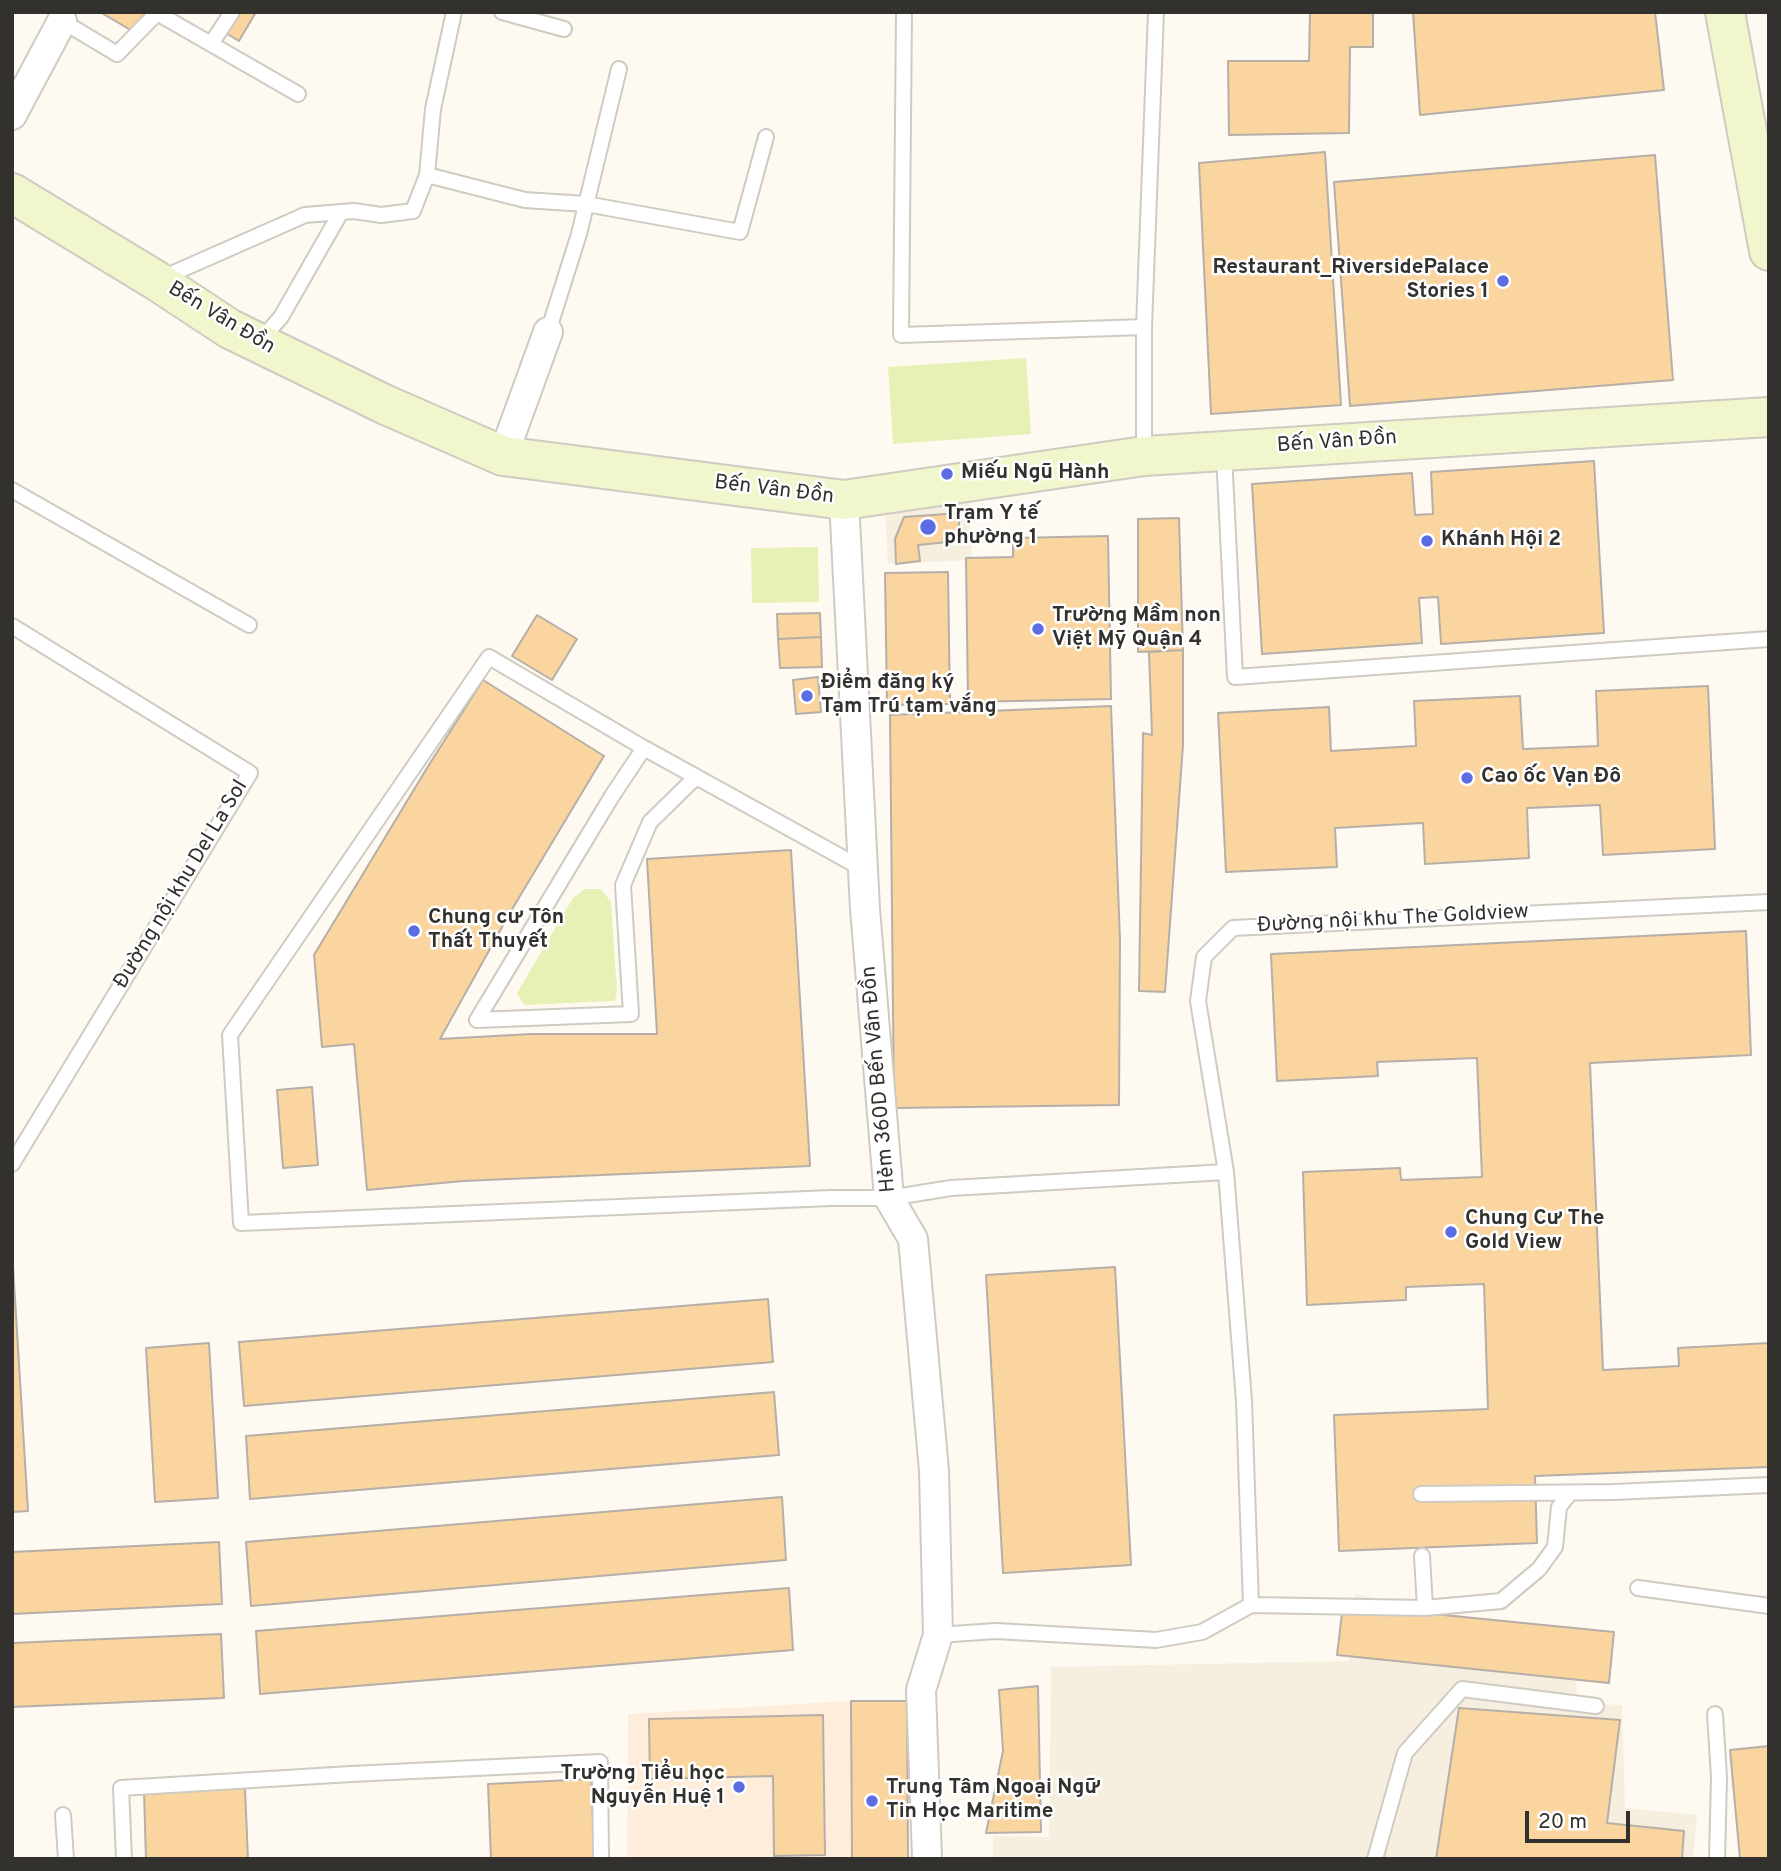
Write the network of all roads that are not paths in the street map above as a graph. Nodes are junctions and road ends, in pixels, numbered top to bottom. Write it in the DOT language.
graph roads {
  1 [pos="232,12"];
  2 [pos="454,12"];
  3 [pos="502,12"];
  4 [pos="904,12"];
  5 [pos="1156,12"];
  6 [pos="1725,12"];
  7 [pos="64,17"];
  8 [pos="565,29"];
  9 [pos="211,44"];
  10 [pos="618,69"];
  11 [pos="299,94"];
  12 [pos="12,115"];
  13 [pos="766,137"];
  14 [pos="427,175"];
  15 [pos="12,193"];
  16 [pos="586,204"];
  17 [pos="341,212"];
  18 [pos="1769,251"];
  19 [pos="157,281"];
  20 [pos="1144,327"];
  21 [pos="548,332"];
  22 [pos="258,343"];
  23 [pos="1769,417"];
  24 [pos="1224,450"];
  25 [pos="503,456"];
  26 [pos="1144,456"];
  27 [pos="12,490"];
  28 [pos="844,500"];
  29 [pos="249,625"];
  30 [pos="12,626"];
  31 [pos="1769,639"];
  32 [pos="644,748"];
  33 [pos="695,777"];
  34 [pos="863,869"];
  35 [pos="1769,902"];
  36 [pos="12,1164"];
  37 [pos="1226,1172"];
  38 [pos="889,1198"];
  39 [pos="1769,1485"];
  40 [pos="1570,1493"];
  41 [pos="1420,1494"];
  42 [pos="1422,1556"];
  43 [pos="1638,1588"];
  44 [pos="1251,1605"];
  45 [pos="1769,1606"];
  46 [pos="1425,1608"];
  47 [pos="938,1634"];
  48 [pos="1596,1706"];
  49 [pos="1715,1714"];
  50 [pos="63,1815"];
  51 [pos="66,1859"];
  52 [pos="124,1859"];
  53 [pos="601,1859"];
  54 [pos="927,1859"];
  55 [pos="1375,1859"];
  56 [pos="1717,1859"];
  1 -- 9 [label="lane"];
  2 -- 14 [label="lane"];
  3 -- 8 [label="lane"];
  4 -- 20 [label="lane"];
  5 -- 20 [label="lane"];
  6 -- 18 [label="main road"];
  7 -- 9 [label="lane"];
  7 -- 12 [label="street"];
  9 -- 11 [label="lane"];
  10 -- 16 [label="lane"];
  13 -- 16 [label="lane"];
  14 -- 16 [label="lane"];
  14 -- 17 [label="lane"];
  15 -- 19 [label="main road, Bến Vân Đồn"];
  16 -- 21 [label="lane"];
  17 -- 19 [label="lane"];
  17 -- 22 [label="lane"];
  19 -- 22 [label="main road, Bến Vân Đồn"];
  20 -- 26 [label="lane"];
  21 -- 25 [label="street"];
  22 -- 25 [label="main road, Bến Vân Đồn"];
  23 -- 24 [label="main road, Bến Vân Đồn"];
  24 -- 26 [label="main road, Bến Vân Đồn"];
  24 -- 31 [label="lane"];
  25 -- 28 [label="main road, Bến Vân Đồn"];
  26 -- 28 [label="main road, Bến Vân Đồn"];
  27 -- 29 [label="lane"];
  28 -- 34 [label="street, Hẻm 360D Bến Vân Đồn"];
  30 -- 36 [label="lane, Đường nội khu Del La Sol"];
  32 -- 33 [label="lane"];
  32 -- 33 [label="lane"];
  32 -- 38 [label="lane"];
  33 -- 34 [label="lane"];
  34 -- 38 [label="street, Hẻm 360D Bến Vân Đồn"];
  35 -- 37 [label="lane, Đường nội khu The Goldview"];
  37 -- 38 [label="lane"];
  37 -- 44 [label="lane, Đường nội khu The Goldview"];
  38 -- 47 [label="street, Hẻm 360D Bến Vân Đồn"];
  39 -- 40 [label="lane"];
  40 -- 41 [label="lane"];
  40 -- 46 [label="lane"];
  42 -- 46 [label="lane"];
  43 -- 45 [label="lane"];
  44 -- 46 [label="lane"];
  44 -- 47 [label="lane"];
  47 -- 54 [label="street, Hẻm 360D Bến Vân Đồn"];
  48 -- 55 [label="lane"];
  49 -- 56 [label="lane"];
  50 -- 51 [label="lane"];
  52 -- 53 [label="lane"];
}
